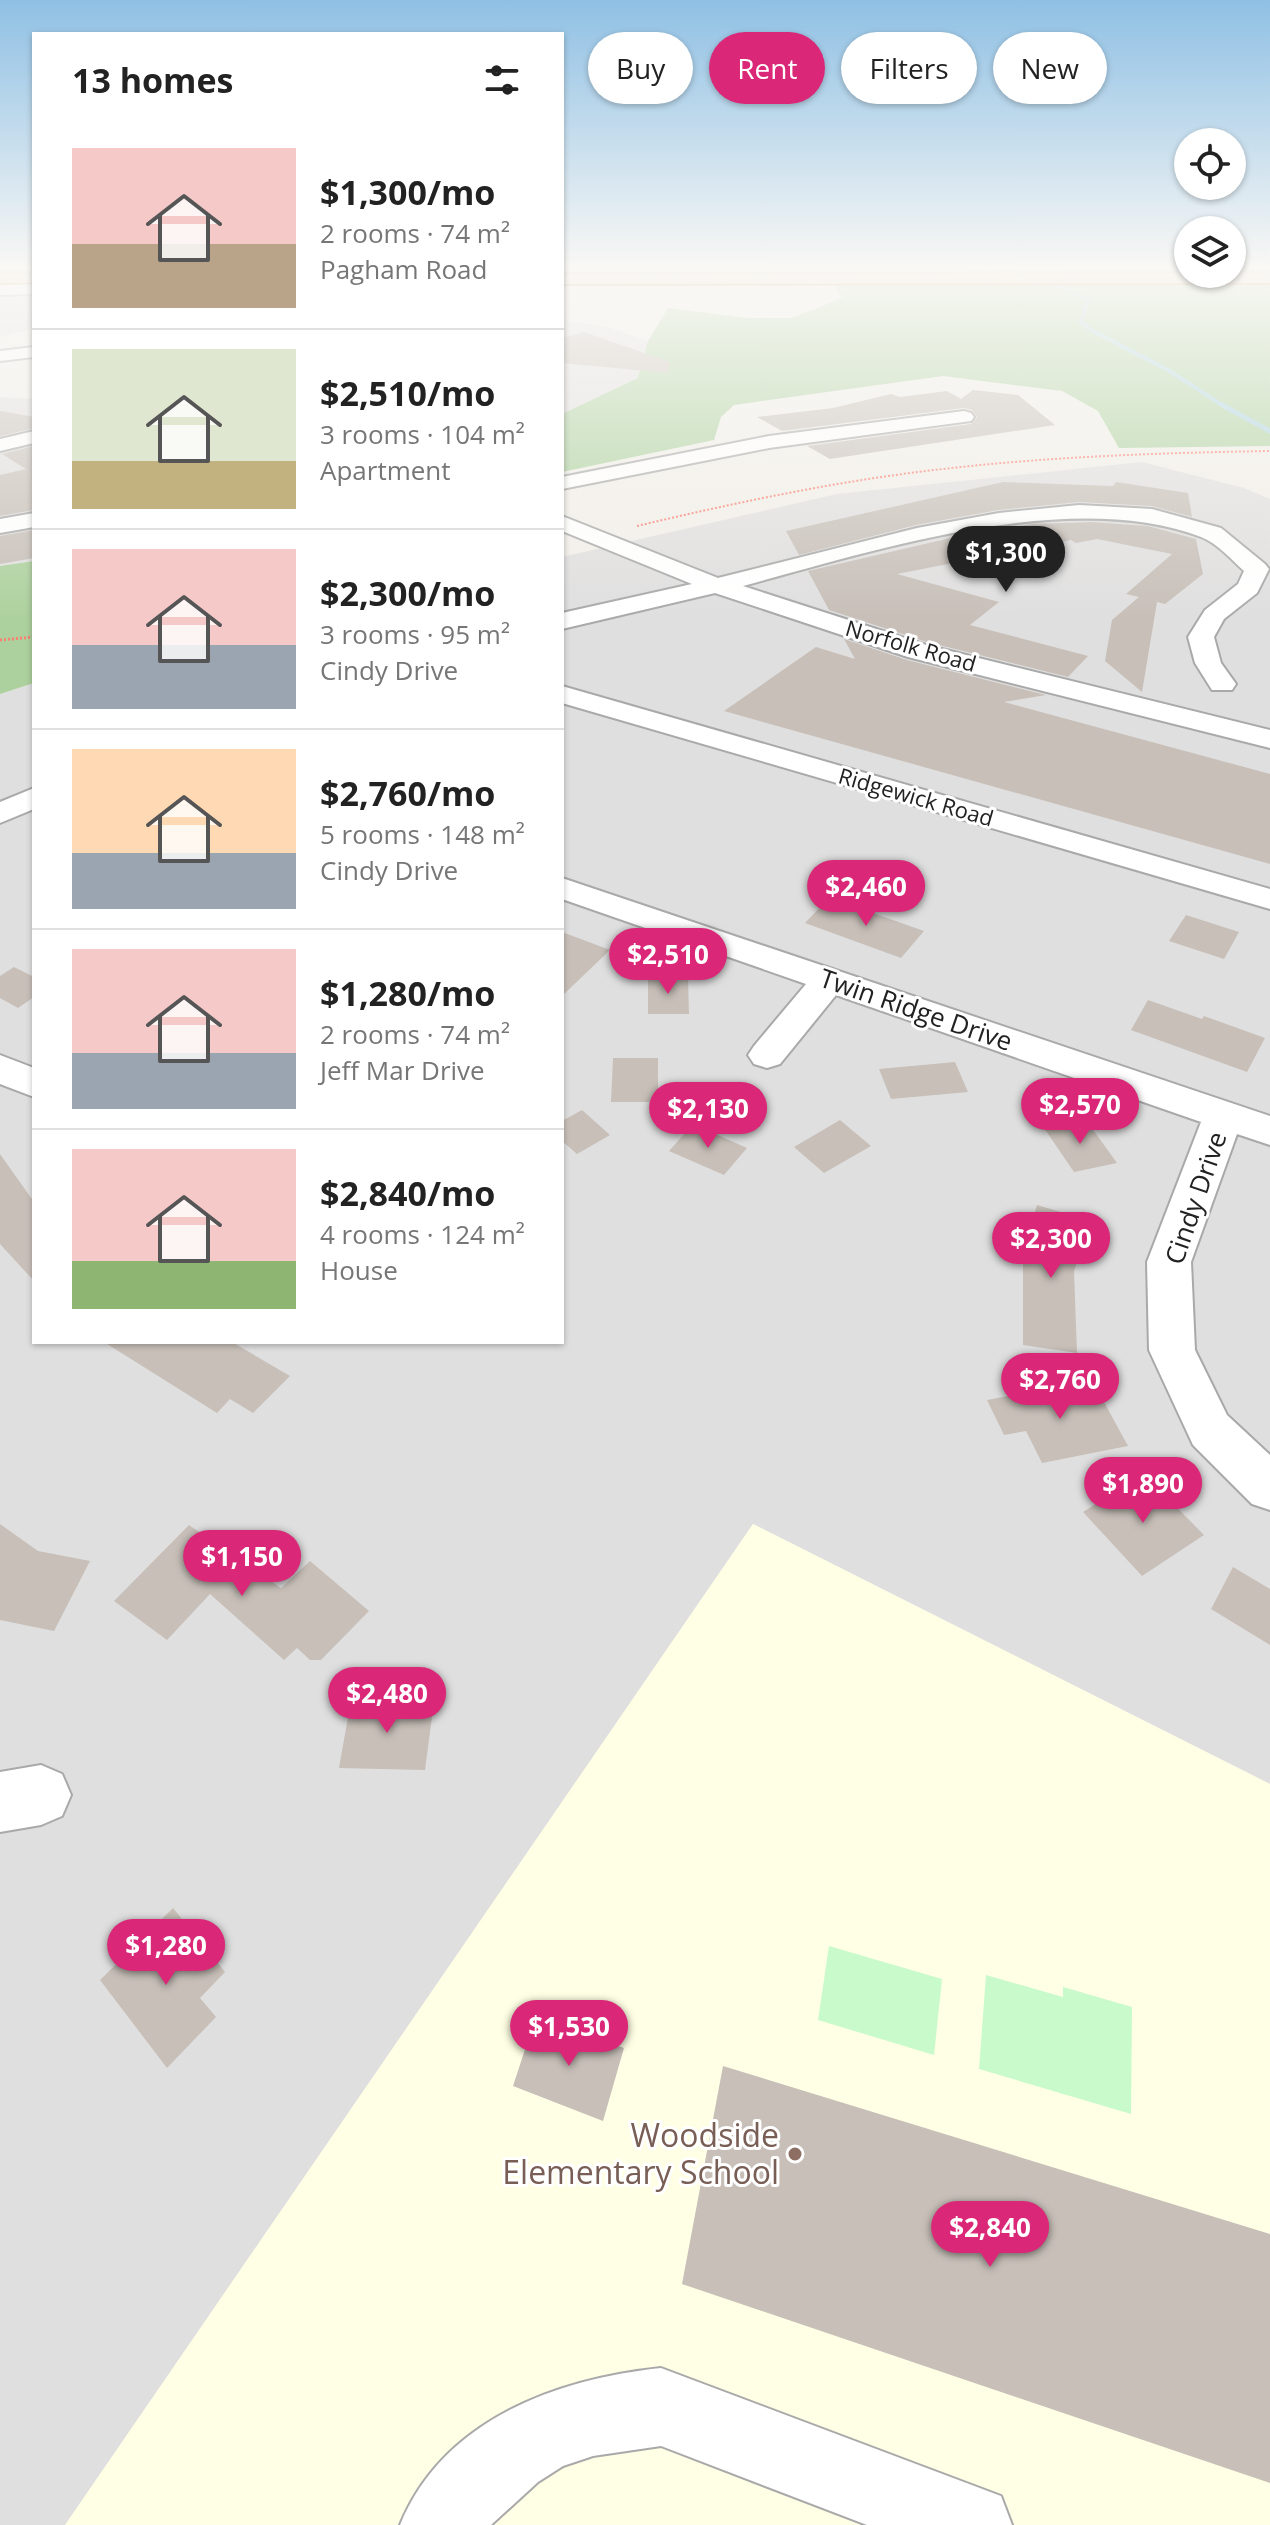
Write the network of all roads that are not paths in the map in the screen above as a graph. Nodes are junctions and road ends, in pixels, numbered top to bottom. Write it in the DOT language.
graph roads {
  1 [pos="964,417"];
  2 [pos="564,483"];
  3 [pos="32,520"];
  4 [pos="564,524"];
  5 [pos="0,526"];
  6 [pos="717,586"];
  7 [pos="564,621"];
  8 [pos="1222,684"];
  9 [pos="564,695"];
  10 [pos="1258,710"];
  11 [pos="1161,712"];
  12 [pos="1270,739"];
  13 [pos="32,798"];
  14 [pos="0,814"];
  15 [pos="564,889"];
  16 [pos="1270,899"];
  17 [pos="829,980"];
  18 [pos="767,1055"];
  19 [pos="0,1068"];
  20 [pos="32,1083"];
  21 [pos="1224,1115"];
  22 [pos="1270,1131"];
  23 [pos="1270,1488"];
  24 [pos="440,2525"];
  25 [pos="972,2525"];
  1 -- 2 [label="street"];
  3 -- 5 [label="street"];
  4 -- 6 [label="street, Norfolk Road"];
  6 -- 7 [label="street"];
  6 -- 8 [label="street"];
  6 -- 11 [label="street, Norfolk Road"];
  8 -- 10 [label="street"];
  8 -- 11 [label="street"];
  9 -- 16 [label="street, Ridgewick Road"];
  11 -- 12 [label="street, Norfolk Road"];
  13 -- 14 [label="street"];
  15 -- 17 [label="street, Twin Ridge Drive"];
  17 -- 18 [label="street"];
  17 -- 21 [label="street, Twin Ridge Drive"];
  19 -- 20 [label="street"];
  21 -- 22 [label="street, Twin Ridge Drive"];
  21 -- 23 [label="street, Cindy Drive"];
  24 -- 25 [label="street"];
}
